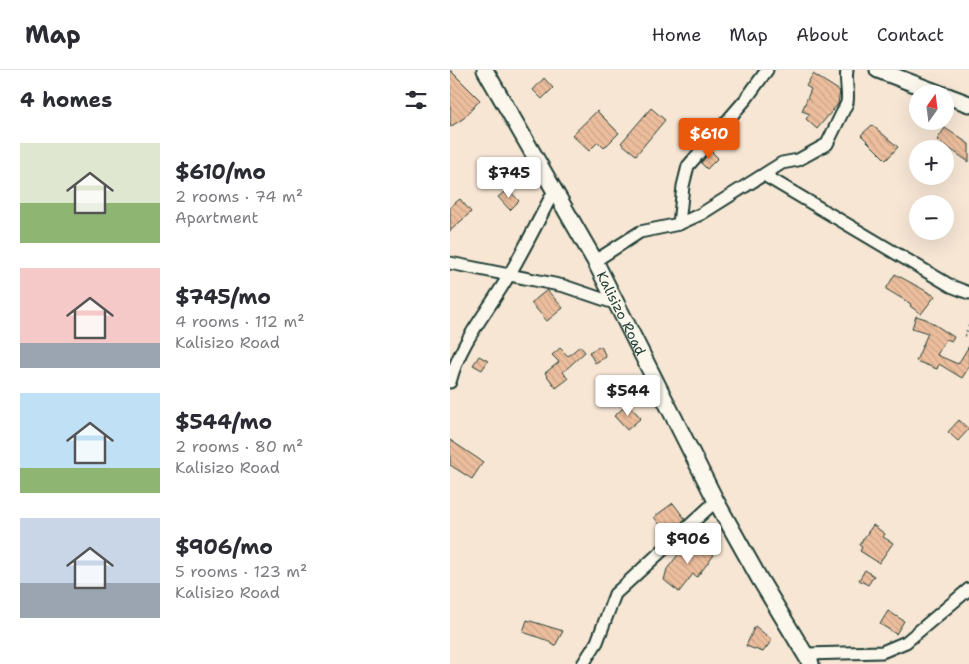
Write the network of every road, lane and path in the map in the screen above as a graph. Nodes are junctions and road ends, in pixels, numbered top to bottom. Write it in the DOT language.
graph roads {
  1 [pos="485,70"];
  2 [pos="767,70"];
  3 [pos="847,70"];
  4 [pos="878,70"];
  5 [pos="918,85"];
  6 [pos="954,98"];
  7 [pos="969,104"];
  8 [pos="764,175"];
  9 [pos="554,191"];
  10 [pos="679,224"];
  11 [pos="595,261"];
  12 [pos="450,263"];
  13 [pos="509,275"];
  14 [pos="969,293"];
  15 [pos="617,304"];
  16 [pos="969,326"];
  17 [pos="969,336"];
  18 [pos="450,382"];
  19 [pos="716,501"];
  20 [pos="969,589"];
  21 [pos="808,659"];
  22 [pos="583,664"];
  1 -- 9 [label="street, Kalisizo Road"];
  2 -- 10 [label="street"];
  3 -- 8 [label="street"];
  4 -- 5 [label="street"];
  6 -- 7 [label="street"];
  8 -- 10 [label="street"];
  8 -- 14 [label="street"];
  9 -- 11 [label="street, Kalisizo Road"];
  9 -- 13 [label="street"];
  10 -- 11 [label="street"];
  11 -- 15 [label="street, Kalisizo Road"];
  12 -- 13 [label="street"];
  13 -- 15 [label="street"];
  13 -- 18 [label="street"];
  15 -- 19 [label="street, Kalisizo Road"];
  16 -- 17 [label="path"];
  19 -- 21 [label="street, Kalisizo Road"];
  19 -- 22 [label="street"];
  20 -- 21 [label="street"];
}
